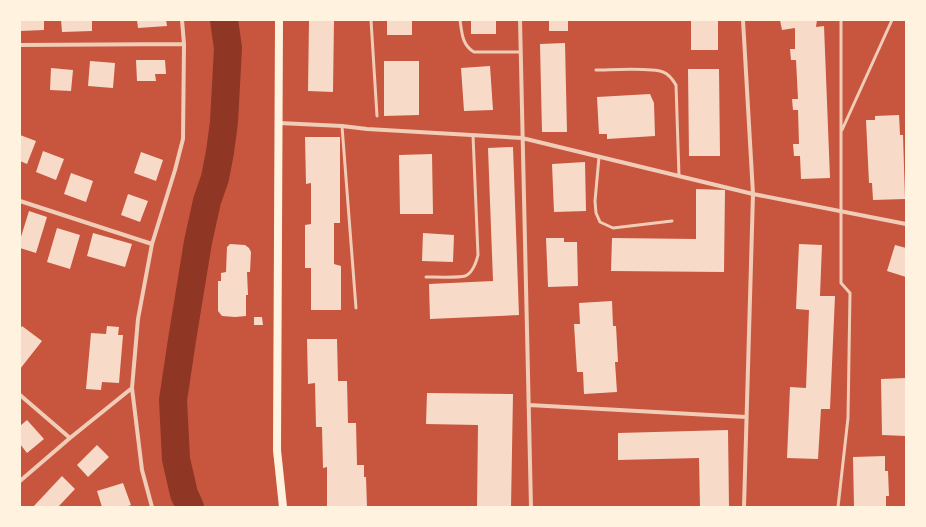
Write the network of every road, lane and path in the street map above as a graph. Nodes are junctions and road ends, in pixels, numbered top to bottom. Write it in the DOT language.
graph roads {
  1 [pos="182,20"];
  2 [pos="279,20"];
  3 [pos="371,20"];
  4 [pos="460,20"];
  5 [pos="520,20"];
  6 [pos="743,20"];
  7 [pos="841,20"];
  8 [pos="892,20"];
  9 [pos="184,44"];
  10 [pos="20,45"];
  11 [pos="520,52"];
  12 [pos="596,70"];
  13 [pos="377,116"];
  14 [pos="279,123"];
  15 [pos="342,126"];
  16 [pos="841,132"];
  17 [pos="474,135"];
  18 [pos="522,138"];
  19 [pos="599,157"];
  20 [pos="679,176"];
  21 [pos="752,194"];
  22 [pos="20,201"];
  23 [pos="841,211"];
  24 [pos="672,221"];
  25 [pos="906,224"];
  26 [pos="152,244"];
  27 [pos="426,277"];
  28 [pos="356,308"];
  29 [pos="132,388"];
  30 [pos="20,395"];
  31 [pos="529,405"];
  32 [pos="746,417"];
  33 [pos="70,438"];
  34 [pos="20,481"];
  35 [pos="152,507"];
  36 [pos="283,507"];
  37 [pos="531,507"];
  38 [pos="744,507"];
  39 [pos="838,507"];
  1 -- 9 [label="street"];
  2 -- 14 [label="main road"];
  3 -- 13 [label="lane"];
  4 -- 11 [label="lane"];
  5 -- 11 [label="street"];
  6 -- 21 [label="street"];
  7 -- 16 [label="lane"];
  8 -- 16 [label="lane"];
  9 -- 10 [label="street"];
  9 -- 26 [label="street"];
  11 -- 18 [label="street"];
  12 -- 20 [label="lane"];
  14 -- 15 [label="street"];
  14 -- 36 [label="main road"];
  15 -- 17 [label="street"];
  15 -- 28 [label="lane"];
  16 -- 23 [label="lane"];
  17 -- 18 [label="street"];
  17 -- 27 [label="lane"];
  18 -- 19 [label="street"];
  18 -- 31 [label="street"];
  19 -- 20 [label="street"];
  19 -- 24 [label="lane"];
  20 -- 21 [label="street"];
  21 -- 23 [label="street"];
  21 -- 32 [label="street"];
  22 -- 26 [label="street"];
  23 -- 25 [label="street"];
  23 -- 39 [label="lane"];
  26 -- 29 [label="street"];
  29 -- 33 [label="street"];
  29 -- 35 [label="street"];
  30 -- 33 [label="street"];
  31 -- 32 [label="street"];
  31 -- 37 [label="street"];
  32 -- 38 [label="street"];
  33 -- 34 [label="street"];
}
